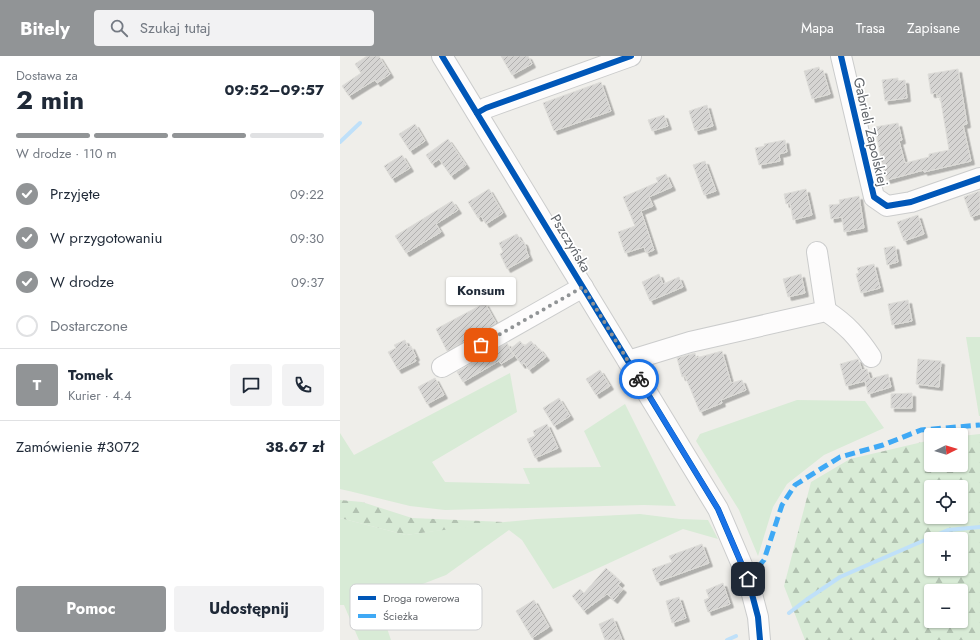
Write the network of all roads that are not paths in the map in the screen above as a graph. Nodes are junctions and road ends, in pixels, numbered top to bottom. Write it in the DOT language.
graph roads {
  1 [pos="442,56"];
  2 [pos="631,56"];
  3 [pos="841,56"];
  4 [pos="477,113"];
  5 [pos="980,178"];
  6 [pos="817,252"];
  7 [pos="583,287"];
  8 [pos="826,311"];
  9 [pos="871,357"];
  10 [pos="628,361"];
  11 [pos="442,367"];
  12 [pos="760,640"];
  1 -- 4 [label="street, Pszczyńska"];
  2 -- 4 [label="street"];
  3 -- 5 [label="street, Gabrieli Zapolskiej"];
  4 -- 7 [label="street, Pszczyńska"];
  6 -- 8 [label="street"];
  7 -- 10 [label="street, Pszczyńska"];
  7 -- 11 [label="street"];
  8 -- 9 [label="street"];
  8 -- 10 [label="street"];
  10 -- 12 [label="street, Pszczyńska"];
}
